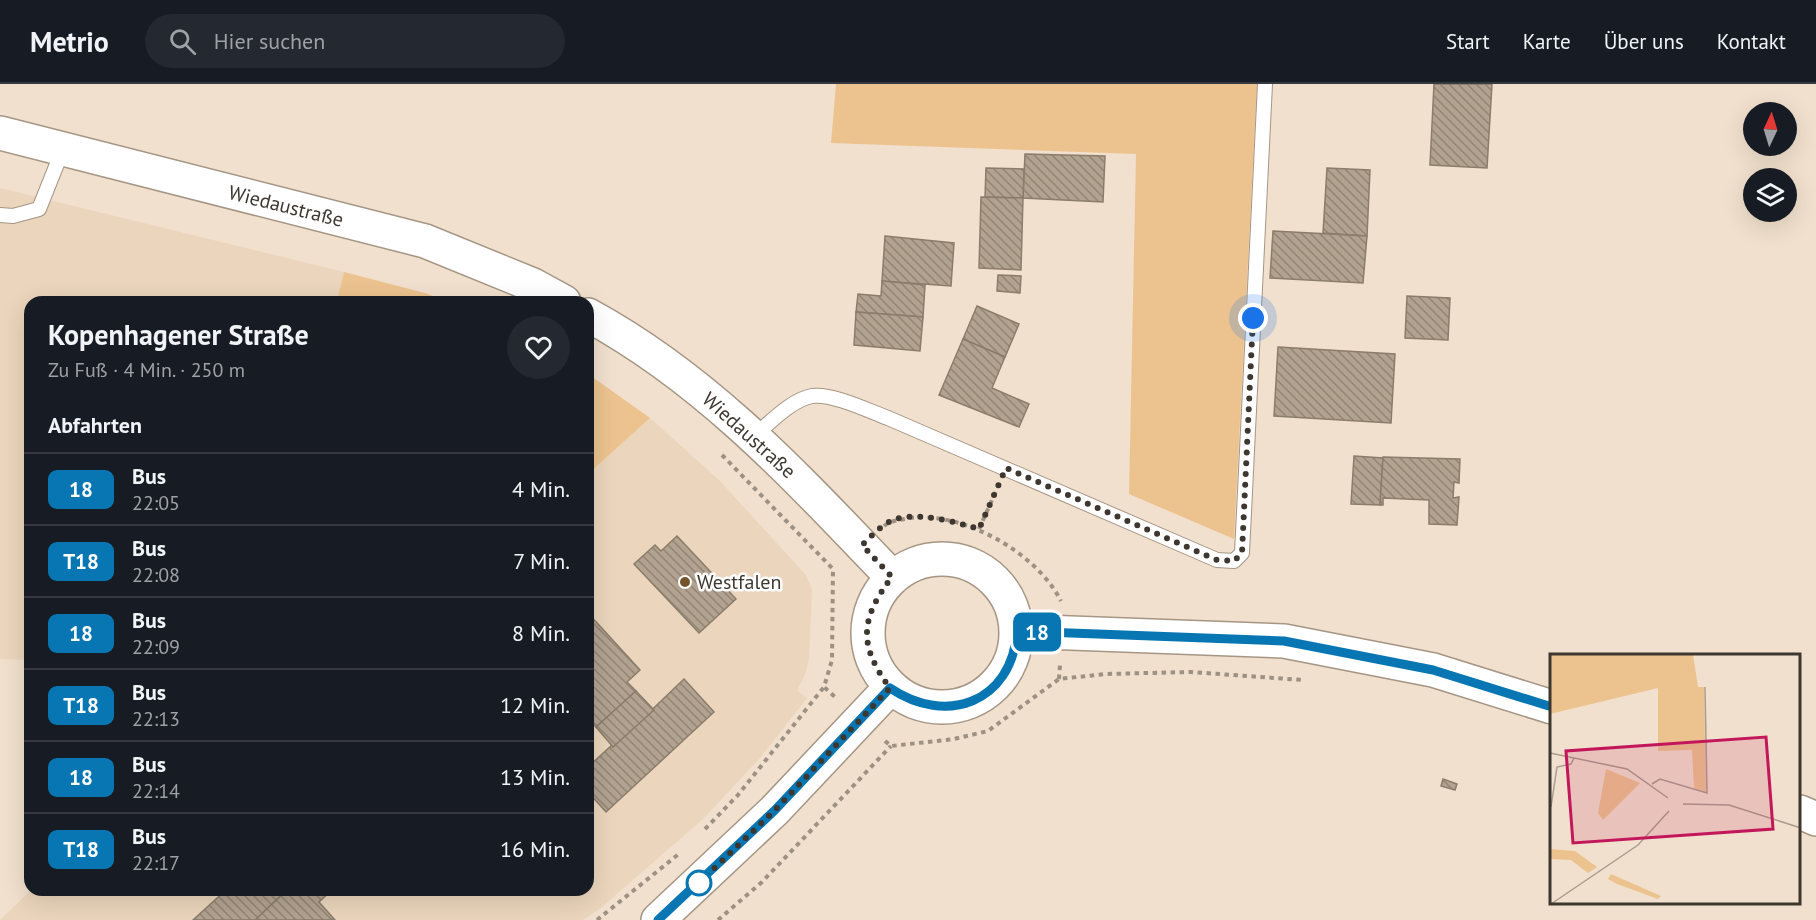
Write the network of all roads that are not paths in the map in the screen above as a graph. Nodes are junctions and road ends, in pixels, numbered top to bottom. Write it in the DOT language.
graph roads {
  1 [pos="1265,84"];
  2 [pos="0,133"];
  3 [pos="63,149"];
  4 [pos="0,215"];
  5 [pos="553,296"];
  6 [pos="594,319"];
  7 [pos="754,435"];
  8 [pos="892,577"];
  9 [pos="1017,631"];
  10 [pos="890,688"];
  11 [pos="1550,706"];
  12 [pos="1801,812"];
  13 [pos="1816,819"];
  14 [pos="658,920"];
  1 -- 7 [label="lane"];
  2 -- 3 [label="main road, Wiedaustraße"];
  3 -- 4 [label="lane"];
  3 -- 5 [label="main road, Wiedaustraße"];
  6 -- 7 [label="main road, Wiedaustraße"];
  7 -- 8 [label="main road, Wiedaustraße"];
  8 -- 9 [label="main road"];
  8 -- 10 [label="main road"];
  9 -- 10 [label="main road"];
  9 -- 11 [label="main road"];
  10 -- 14 [label="main road"];
  12 -- 13 [label="main road"];
}
